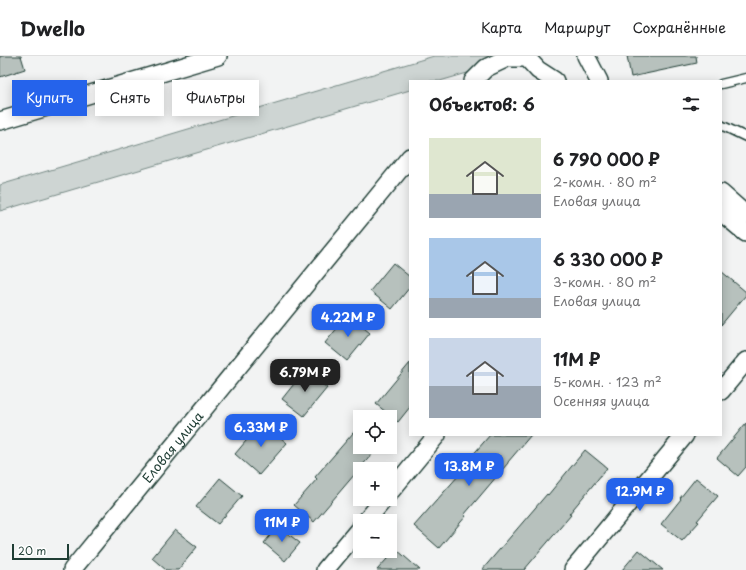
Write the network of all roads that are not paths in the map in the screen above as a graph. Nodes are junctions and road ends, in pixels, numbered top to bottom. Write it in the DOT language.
graph roads {
  1 [pos="218,56"];
  2 [pos="586,56"];
  3 [pos="746,78"];
  4 [pos="474,80"];
  5 [pos="553,80"];
  6 [pos="598,80"];
  7 [pos="722,84"];
  8 [pos="0,121"];
  9 [pos="722,125"];
  10 [pos="746,137"];
  11 [pos="409,158"];
  12 [pos="722,194"];
  13 [pos="722,213"];
  14 [pos="746,214"];
  15 [pos="746,233"];
  16 [pos="746,361"];
  17 [pos="722,390"];
  18 [pos="436,436"];
  19 [pos="684,436"];
  20 [pos="397,484"];
  21 [pos="378,506"];
  22 [pos="372,514"];
  23 [pos="353,536"];
  24 [pos="72,570"];
  25 [pos="325,570"];
  26 [pos="573,570"];
  1 -- 8 [label="street"];
  2 -- 6 [label="street"];
  3 -- 7 [label="lane"];
  4 -- 5 [label="street"];
  9 -- 10 [label="lane"];
  11 -- 24 [label="street, Еловая улица"];
  12 -- 14 [label="street"];
  13 -- 15 [label="street"];
  16 -- 17 [label="street"];
  18 -- 20 [label="street"];
  19 -- 26 [label="street"];
  21 -- 22 [label="street"];
  23 -- 25 [label="street"];
}
